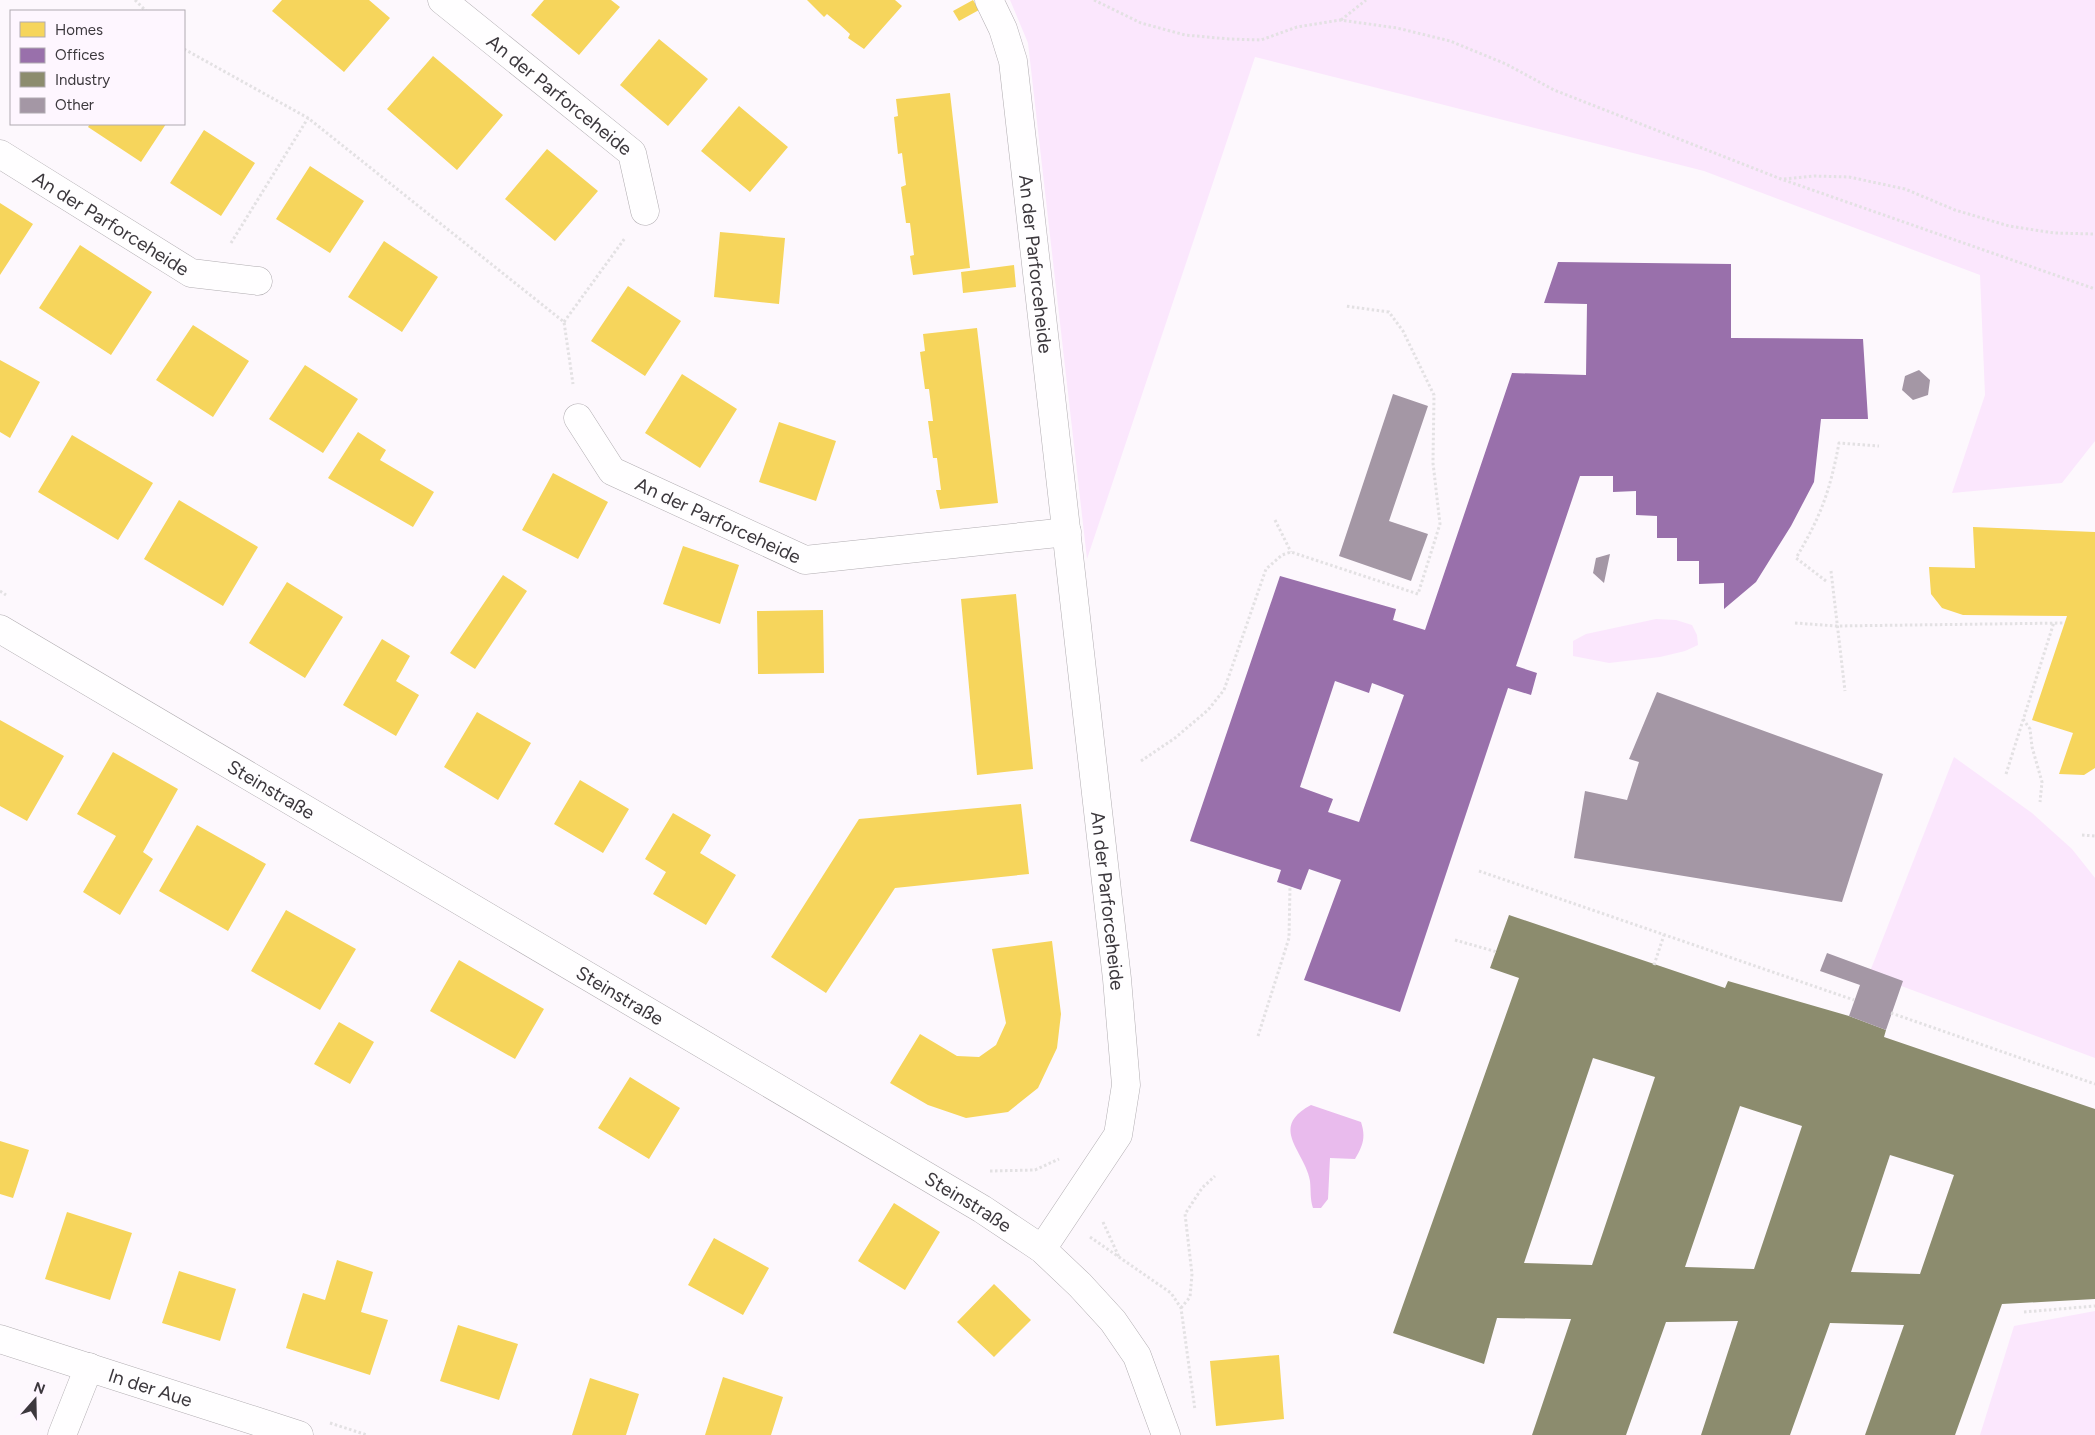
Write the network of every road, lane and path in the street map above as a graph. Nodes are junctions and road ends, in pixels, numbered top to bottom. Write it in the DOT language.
graph roads {
  1 [pos="135,0"];
  2 [pos="442,0"];
  3 [pos="990,0"];
  4 [pos="1094,0"];
  5 [pos="1366,0"];
  6 [pos="145,10"];
  7 [pos="1340,20"];
  8 [pos="185,50"];
  9 [pos="308,118"];
  10 [pos="0,154"];
  11 [pos="1781,179"];
  12 [pos="644,211"];
  13 [pos="2095,234"];
  14 [pos="211,275"];
  15 [pos="258,281"];
  16 [pos="2095,289"];
  17 [pos="1345,306"];
  18 [pos="564,322"];
  19 [pos="578,418"];
  20 [pos="1879,446"];
  21 [pos="1276,520"];
  22 [pos="1067,532"];
  23 [pos="1291,552"];
  24 [pos="1830,571"];
  25 [pos="1826,581"];
  26 [pos="2054,622"];
  27 [pos="1795,623"];
  28 [pos="2065,623"];
  29 [pos="1836,626"];
  30 [pos="0,629"];
  31 [pos="1845,691"];
  32 [pos="2023,718"];
  33 [pos="1141,761"];
  34 [pos="2006,774"];
  35 [pos="2040,802"];
  36 [pos="2082,835"];
  37 [pos="2095,836"];
  38 [pos="1480,871"];
  39 [pos="1290,886"];
  40 [pos="1664,935"];
  41 [pos="1455,940"];
  42 [pos="1496,952"];
  43 [pos="1654,964"];
  44 [pos="1854,1000"];
  45 [pos="1892,1013"];
  46 [pos="1258,1036"];
  47 [pos="2095,1084"];
  48 [pos="1061,1158"];
  49 [pos="990,1171"];
  50 [pos="1215,1176"];
  51 [pos="1063,1218"];
  52 [pos="1042,1248"];
  53 [pos="2095,1306"];
  54 [pos="1181,1308"];
  55 [pos="2024,1312"];
  56 [pos="0,1339"];
  57 [pos="89,1367"];
  58 [pos="1197,1418"];
  59 [pos="62,1435"];
  60 [pos="299,1435"];
  61 [pos="1166,1435"];
  1 -- 6 [label="path"];
  2 -- 12 [label="street, An der Parforceheide"];
  3 -- 22 [label="street, An der Parforceheide"];
  4 -- 7 [label="path"];
  5 -- 7 [label="path"];
  7 -- 11 [label="path"];
  8 -- 9 [label="path"];
  9 -- 14 [label="path"];
  9 -- 18 [label="path"];
  10 -- 14 [label="street, An der Parforceheide"];
  11 -- 13 [label="path"];
  11 -- 16 [label="path"];
  12 -- 18 [label="path"];
  14 -- 15 [label="street, An der Parforceheide"];
  17 -- 23 [label="path"];
  18 -- 19 [label="path"];
  19 -- 22 [label="street, An der Parforceheide"];
  20 -- 25 [label="path"];
  21 -- 23 [label="path"];
  22 -- 51 [label="street, An der Parforceheide"];
  23 -- 33 [label="path"];
  24 -- 29 [label="path"];
  26 -- 28 [label="path"];
  26 -- 29 [label="path"];
  26 -- 32 [label="path"];
  27 -- 29 [label="path"];
  29 -- 31 [label="path"];
  30 -- 52 [label="street, Steinstraße"];
  32 -- 34 [label="path"];
  32 -- 35 [label="path"];
  36 -- 37 [label="path"];
  38 -- 40 [label="path"];
  39 -- 46 [label="path"];
  40 -- 43 [label="path"];
  40 -- 44 [label="path"];
  41 -- 42 [label="path"];
  45 -- 47 [label="path"];
  48 -- 49 [label="path"];
  50 -- 54 [label="path"];
  51 -- 52 [label="street, An der Parforceheide"];
  51 -- 54 [label="path"];
  52 -- 61 [label="street, Steinstraße"];
  53 -- 55 [label="path"];
  54 -- 58 [label="path"];
  56 -- 57 [label="street, In der Aue"];
  57 -- 59 [label="street"];
  57 -- 60 [label="street, In der Aue"];
}
